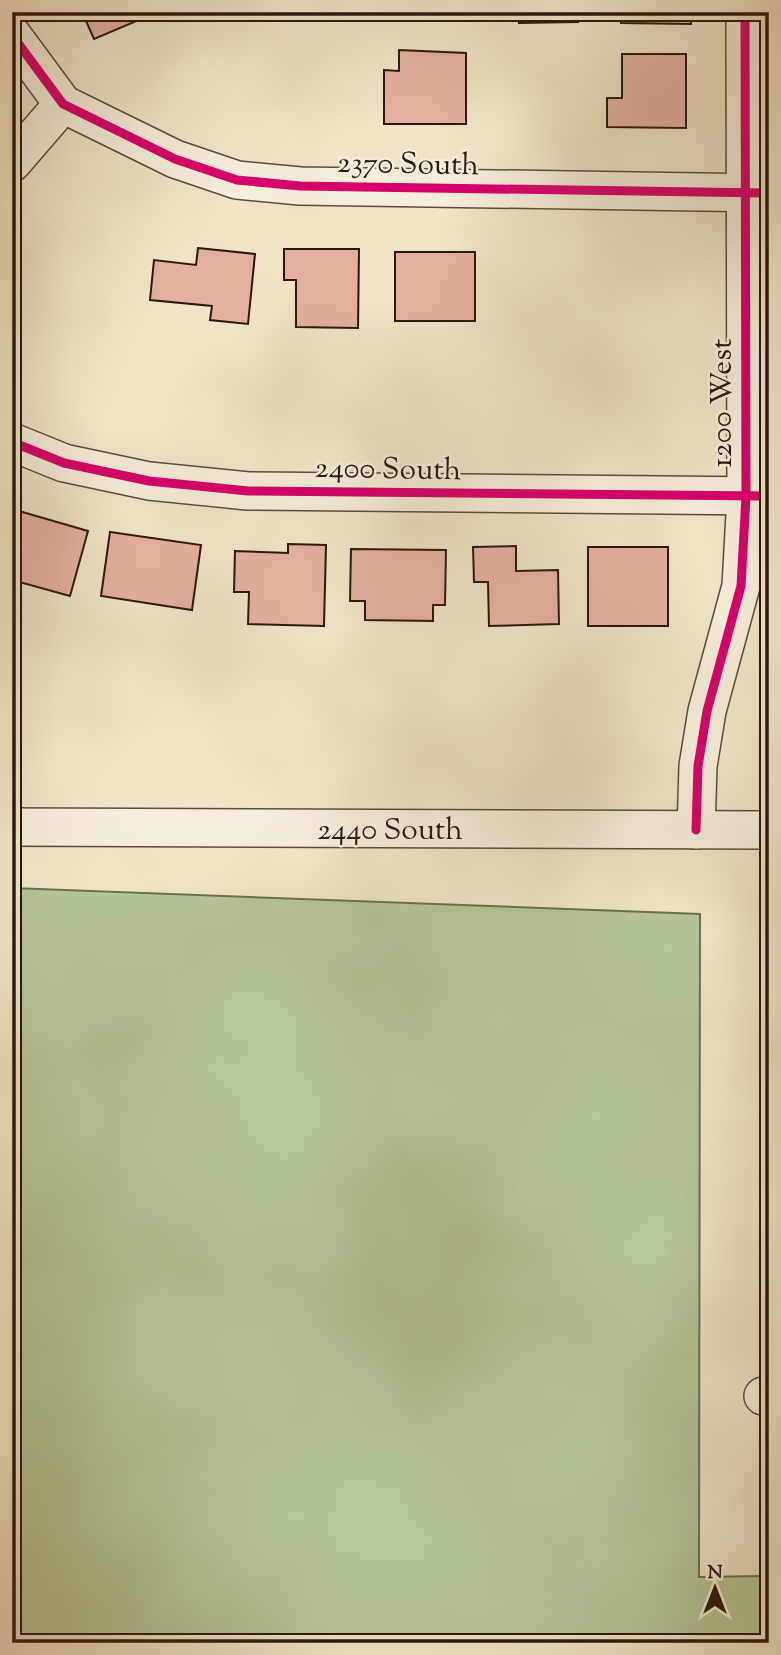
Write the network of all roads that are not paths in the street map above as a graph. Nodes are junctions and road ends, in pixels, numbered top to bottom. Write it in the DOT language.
graph roads {
  1 [pos="745,12"];
  2 [pos="12,35"];
  3 [pos="63,104"];
  4 [pos="12,163"];
  5 [pos="757,193"];
  6 [pos="12,442"];
  7 [pos="757,496"];
  8 [pos="12,827"];
  9 [pos="696,830"];
  10 [pos="769,830"];
  1 -- 5 [label="street, 1200 West"];
  2 -- 3 [label="street"];
  3 -- 4 [label="street"];
  3 -- 5 [label="street, 2370 South"];
  5 -- 7 [label="street, 1200 West"];
  6 -- 7 [label="street, 2400 South"];
  7 -- 9 [label="street, 1200 West"];
  8 -- 9 [label="street, 2440 South"];
  9 -- 10 [label="street, 2440 South"];
}
